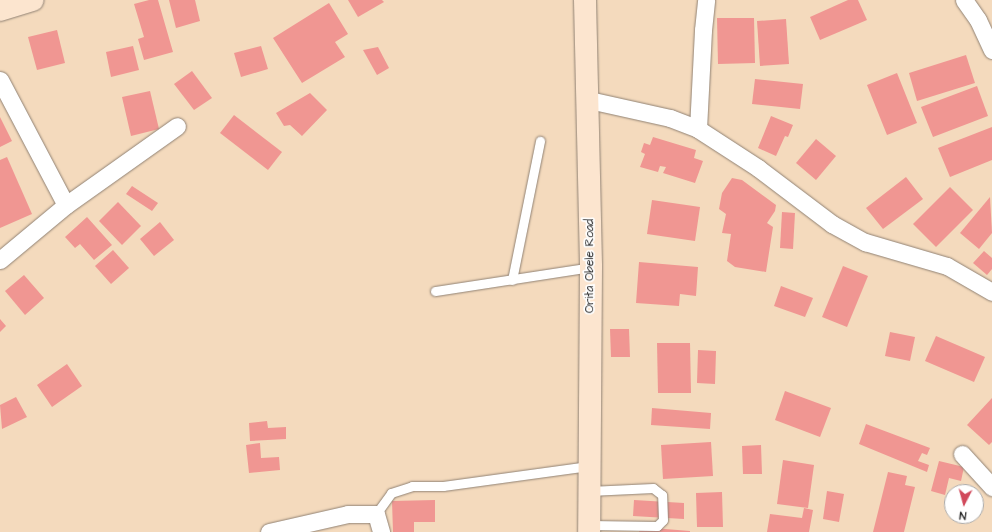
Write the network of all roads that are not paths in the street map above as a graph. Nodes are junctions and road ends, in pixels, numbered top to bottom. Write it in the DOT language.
graph roads {
  1 [pos="32,0"];
  2 [pos="585,0"];
  3 [pos="706,0"];
  4 [pos="964,0"];
  5 [pos="0,10"];
  6 [pos="992,50"];
  7 [pos="0,80"];
  8 [pos="589,100"];
  9 [pos="177,126"];
  10 [pos="698,129"];
  11 [pos="540,141"];
  12 [pos="66,205"];
  13 [pos="0,260"];
  14 [pos="591,267"];
  15 [pos="512,280"];
  16 [pos="434,291"];
  17 [pos="992,292"];
  18 [pos="962,454"];
  19 [pos="589,466"];
  20 [pos="992,487"];
  21 [pos="589,490"];
  22 [pos="376,514"];
  23 [pos="589,528"];
  24 [pos="269,532"];
  25 [pos="381,532"];
  1 -- 5 [label="main road"];
  2 -- 8 [label="main road, Orita Obele Road"];
  3 -- 10 [label="street"];
  4 -- 6 [label="street"];
  7 -- 12 [label="street"];
  8 -- 10 [label="street"];
  8 -- 14 [label="main road, Orita Obele Road"];
  9 -- 12 [label="street"];
  10 -- 17 [label="street"];
  11 -- 15 [label="lane"];
  12 -- 13 [label="street"];
  14 -- 15 [label="lane"];
  14 -- 19 [label="main road, Orita Obele Road"];
  15 -- 16 [label="lane"];
  18 -- 20 [label="street"];
  19 -- 21 [label="main road, Orita Obele Road"];
  19 -- 22 [label="lane"];
  21 -- 23 [label="main road, Orita Obele Road"];
  21 -- 23 [label="lane"];
  22 -- 24 [label="street"];
  22 -- 25 [label="street"];
}
